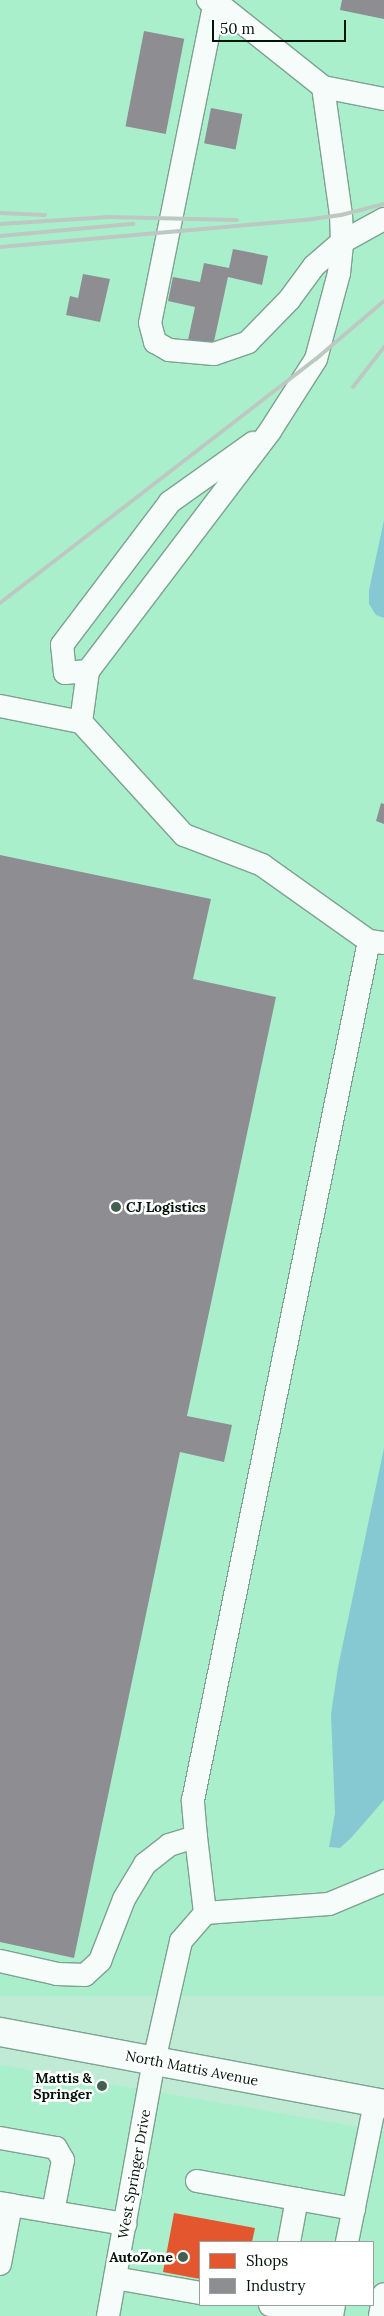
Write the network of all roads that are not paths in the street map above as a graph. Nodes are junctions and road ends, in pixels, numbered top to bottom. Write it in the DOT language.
graph roads {
  1 [pos="212,1"];
  2 [pos="323,87"];
  3 [pos="384,99"];
  4 [pos="384,219"];
  5 [pos="342,242"];
  6 [pos="270,431"];
  7 [pos="88,671"];
  8 [pos="0,706"];
  9 [pos="81,722"];
  10 [pos="377,942"];
  11 [pos="196,1837"];
  12 [pos="384,1881"];
  13 [pos="205,1914"];
  14 [pos="0,1961"];
  15 [pos="0,2032"];
  16 [pos="154,2060"];
  17 [pos="379,2103"];
  18 [pos="0,2138"];
  19 [pos="197,2181"];
  20 [pos="298,2199"];
  21 [pos="5,2204"];
  22 [pos="354,2209"];
  23 [pos="53,2212"];
  24 [pos="125,2224"];
  25 [pos="289,2241"];
  26 [pos="347,2241"];
  27 [pos="0,2264"];
  28 [pos="115,2278"];
  29 [pos="199,2293"];
  30 [pos="384,2294"];
  31 [pos="280,2306"];
  32 [pos="108,2316"];
  33 [pos="332,2316"];
  34 [pos="380,2316"];
  1 -- 2 [label="street"];
  1 -- 5 [label="street"];
  2 -- 3 [label="street"];
  2 -- 5 [label="street"];
  4 -- 5 [label="street"];
  5 -- 6 [label="street"];
  6 -- 7 [label="street"];
  6 -- 7 [label="street"];
  7 -- 9 [label="street"];
  8 -- 9 [label="street"];
  9 -- 10 [label="street"];
  10 -- 11 [label="street"];
  11 -- 13 [label="street"];
  11 -- 14 [label="street"];
  12 -- 13 [label="street"];
  13 -- 16 [label="street, West Springer Drive"];
  15 -- 16 [label="main road, North Mattis Avenue"];
  16 -- 17 [label="main road, North Mattis Avenue"];
  16 -- 24 [label="street, West Springer Drive"];
  17 -- 22 [label="street"];
  18 -- 23 [label="street"];
  19 -- 20 [label="street"];
  20 -- 22 [label="street"];
  20 -- 25 [label="street"];
  21 -- 23 [label="street"];
  21 -- 27 [label="street"];
  22 -- 26 [label="street"];
  23 -- 24 [label="street"];
  24 -- 28 [label="street, West Springer Drive"];
  28 -- 29 [label="street"];
  28 -- 32 [label="street, West Springer Drive"];
  30 -- 34 [label="street"];
  31 -- 33 [label="street"];
}
